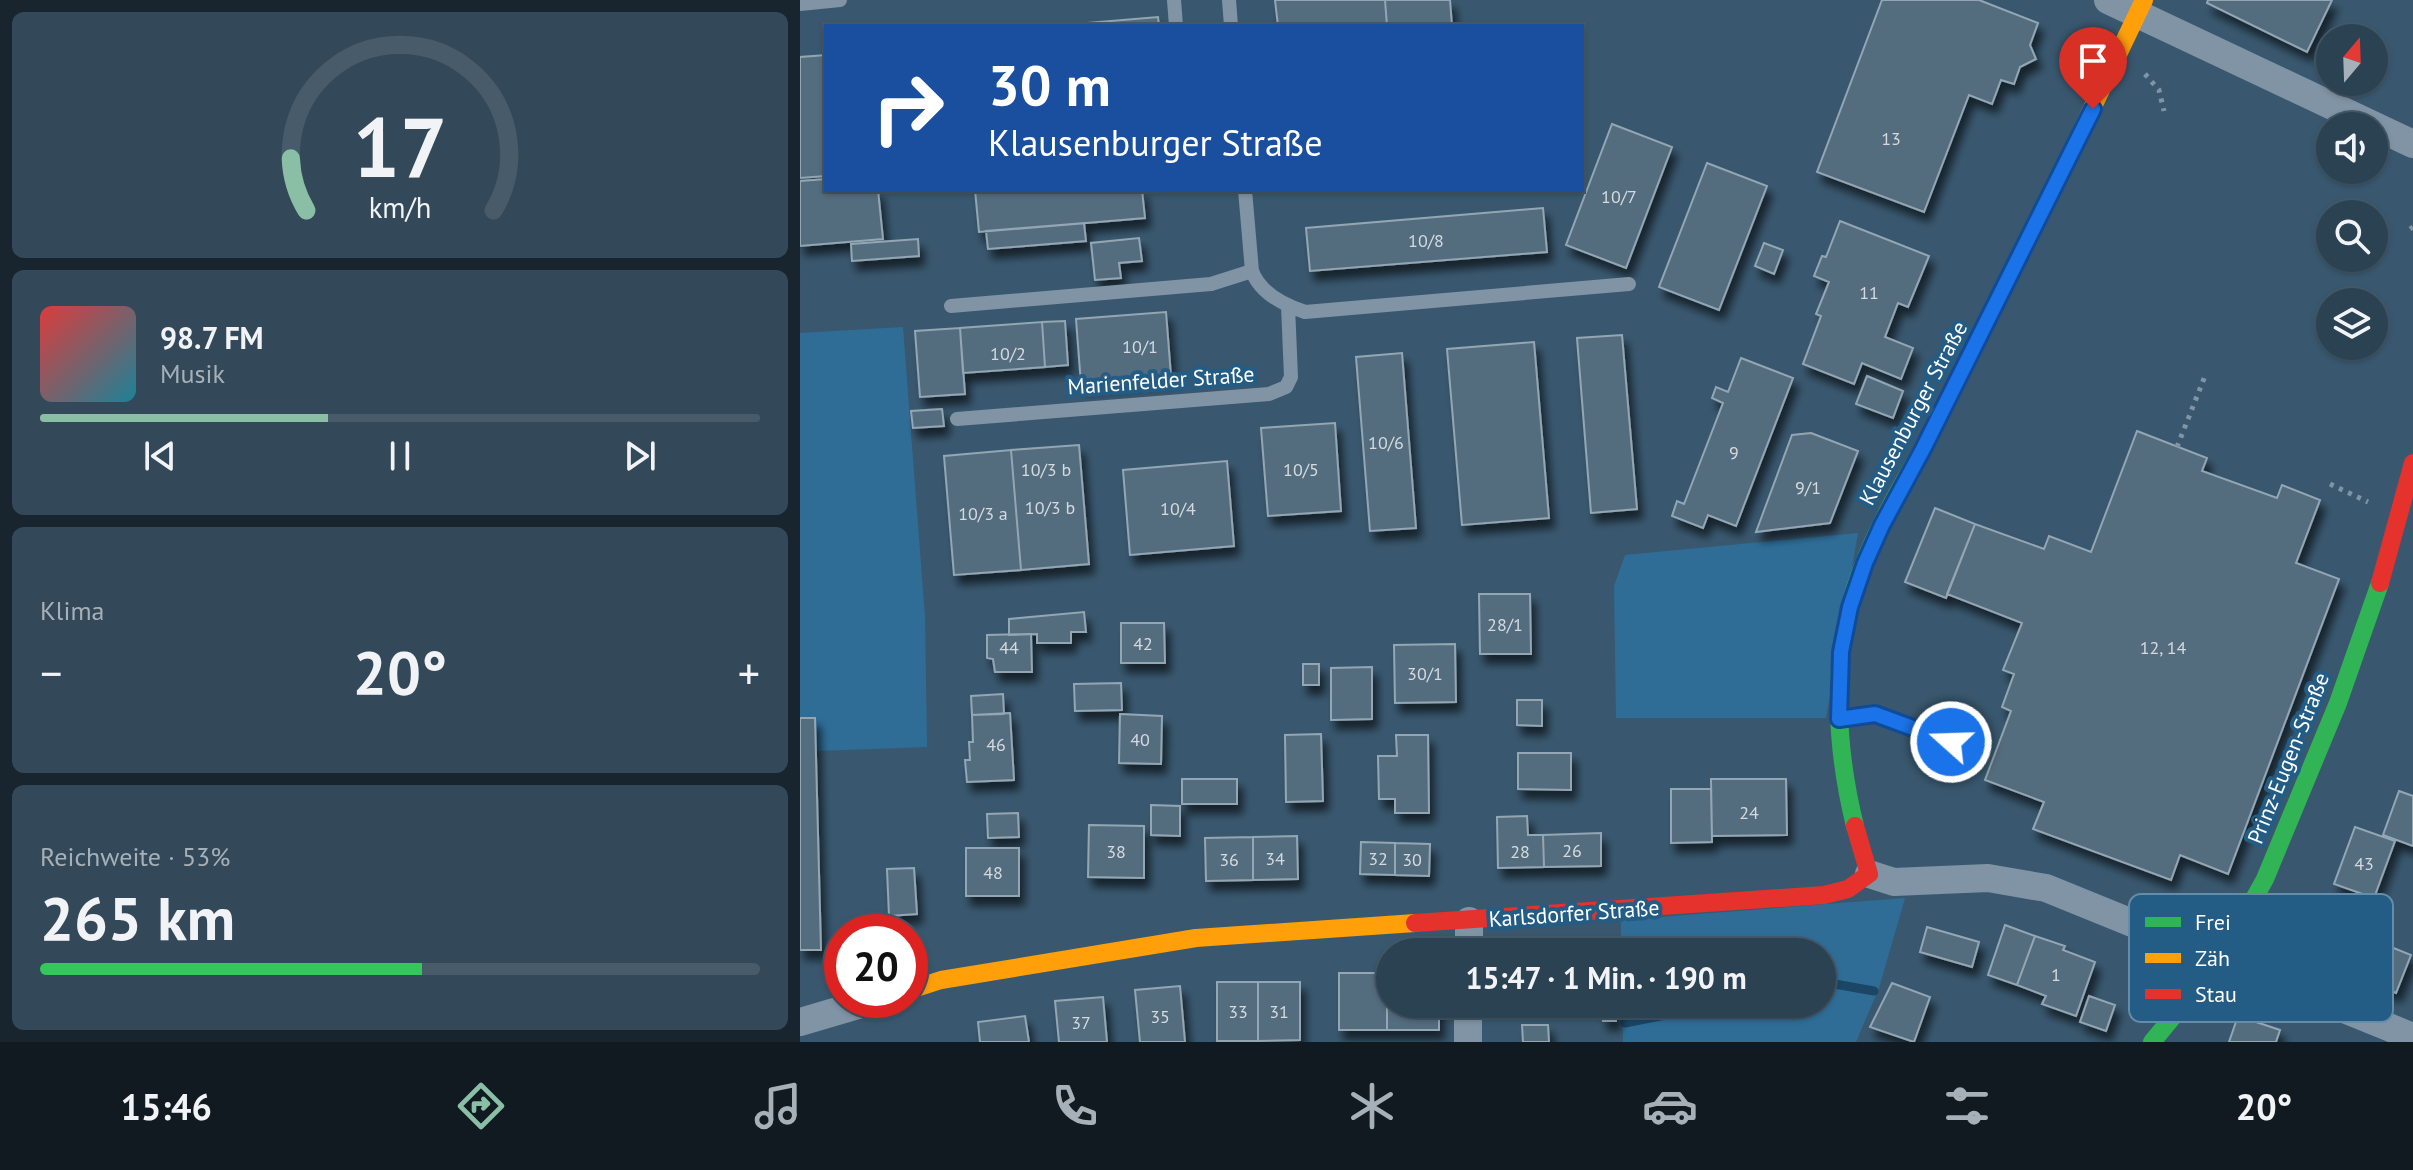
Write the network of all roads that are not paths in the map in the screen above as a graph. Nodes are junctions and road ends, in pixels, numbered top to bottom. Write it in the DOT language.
graph roads {
  1 [pos="840,0"];
  2 [pos="1174,0"];
  3 [pos="1229,0"];
  4 [pos="2108,0"];
  5 [pos="800,4"];
  6 [pos="2141,7"];
  7 [pos="1176,24"];
  8 [pos="1231,24"];
  9 [pos="2413,144"];
  10 [pos="1245,192"];
  11 [pos="1252,271"];
  12 [pos="1629,284"];
  13 [pos="951,306"];
  14 [pos="1288,306"];
  15 [pos="957,419"];
  16 [pos="2412,471"];
  17 [pos="1839,719"];
  18 [pos="1976,751"];
  19 [pos="1869,874"];
  20 [pos="2257,894"];
  21 [pos="1469,921"];
  22 [pos="2129,922"];
  23 [pos="1469,938"];
  24 [pos="928,984"];
  25 [pos="831,1018"];
  26 [pos="1468,1018"];
  27 [pos="2169,1022"];
  28 [pos="2375,1022"];
  29 [pos="806,1028"];
  30 [pos="2413,1037"];
  31 [pos="1468,1042"];
  32 [pos="2152,1042"];
  1 -- 5 [label="lane"];
  2 -- 7 [label="lane"];
  3 -- 8 [label="lane"];
  4 -- 6 [label="street"];
  6 -- 9 [label="street"];
  6 -- 17 [label="street, Klausenburger Straße"];
  10 -- 11 [label="lane"];
  11 -- 13 [label="lane"];
  11 -- 14 [label="lane"];
  12 -- 14 [label="lane"];
  14 -- 15 [label="lane, Marienfelder Straße"];
  16 -- 20 [label="street, Prinz-Eugen-Straße"];
  17 -- 18 [label="lane"];
  17 -- 19 [label="street, Klausenburger Straße"];
  19 -- 21 [label="street, Karlsdorfer Straße"];
  19 -- 22 [label="street"];
  21 -- 23 [label="street"];
  21 -- 24 [label="street, Karlsdorfer Straße"];
  25 -- 29 [label="street"];
  26 -- 31 [label="street"];
  27 -- 32 [label="street, Prinz-Eugen-Straße"];
  28 -- 30 [label="street"];
}
